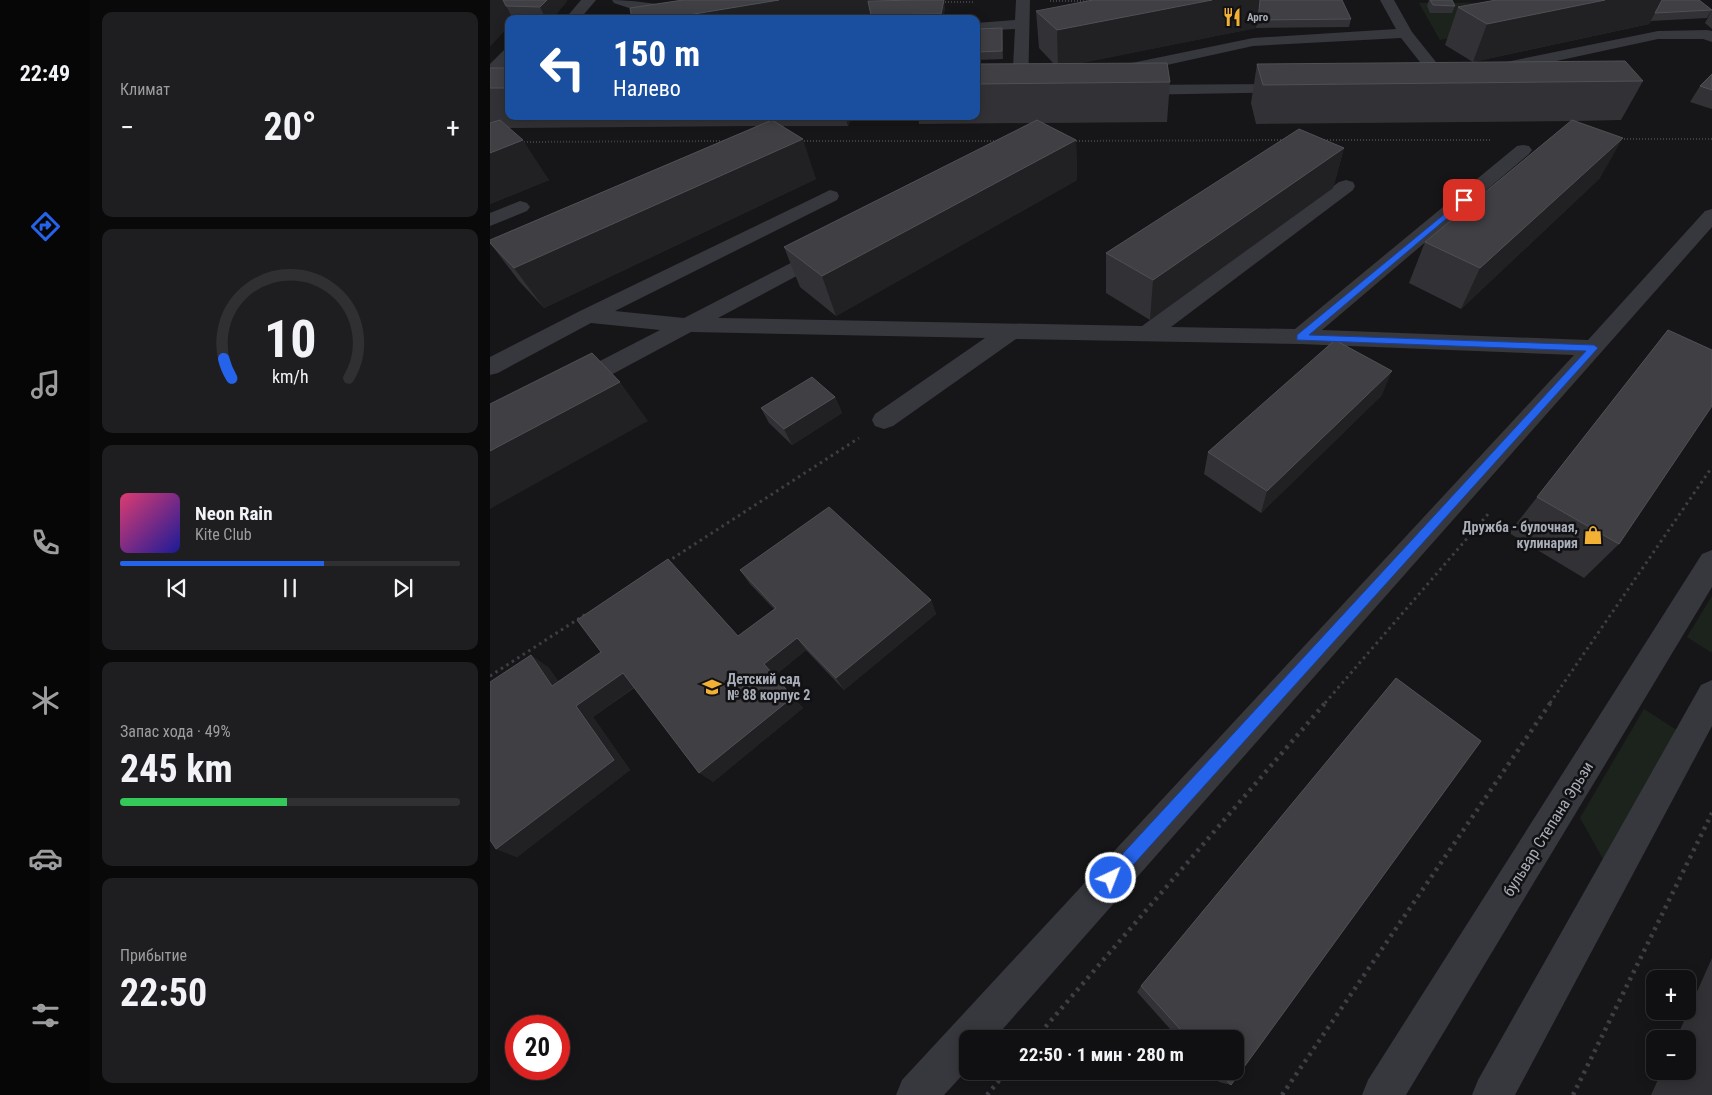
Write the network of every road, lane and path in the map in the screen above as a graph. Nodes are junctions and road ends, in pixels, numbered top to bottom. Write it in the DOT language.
graph roads {
  1 [pos="588,0"];
  2 [pos="620,0"];
  3 [pos="1023,0"];
  4 [pos="1388,0"];
  5 [pos="691,10"];
  6 [pos="575,15"];
  7 [pos="1022,24"];
  8 [pos="980,27"];
  9 [pos="1405,33"];
  10 [pos="1712,38"];
  11 [pos="505,57"];
  12 [pos="1484,72"];
  13 [pos="490,73"];
  14 [pos="1098,75"];
  15 [pos="1447,79"];
  16 [pos="1428,87"];
  17 [pos="1467,87"];
  18 [pos="1309,88"];
  19 [pos="1040,89"];
  20 [pos="1120,90"];
  21 [pos="980,91"];
  22 [pos="1020,91"];
  23 [pos="1712,139"];
  24 [pos="1285,140"];
  25 [pos="1315,140"];
  26 [pos="1493,140"];
  27 [pos="1613,140"];
  28 [pos="728,141"];
  29 [pos="798,141"];
  30 [pos="1007,141"];
  31 [pos="1066,141"];
  32 [pos="520,142"];
  33 [pos="1523,150"];
  34 [pos="1346,186"];
  35 [pos="830,196"];
  36 [pos="520,207"];
  37 [pos="1712,215"];
  38 [pos="490,220"];
  39 [pos="842,244"];
  40 [pos="588,316"];
  41 [pos="685,325"];
  42 [pos="1010,332"];
  43 [pos="1147,334"];
  44 [pos="1300,338"];
  45 [pos="1594,348"];
  46 [pos="490,367"];
  47 [pos="558,393"];
  48 [pos="884,420"];
  49 [pos="849,445"];
  50 [pos="1712,467"];
  51 [pos="1491,512"];
  52 [pos="1712,562"];
  53 [pos="666,563"];
  54 [pos="590,611"];
  55 [pos="490,676"];
  56 [pos="1712,695"];
  57 [pos="1712,813"];
  58 [pos="1043,1030"];
  59 [pos="1000,1080"];
  60 [pos="917,1095"];
  61 [pos="987,1095"];
  62 [pos="1282,1095"];
  63 [pos="1384,1095"];
  64 [pos="1493,1095"];
  65 [pos="1573,1095"];
  1 -- 6 [label="street"];
  2 -- 5 [label="street"];
  3 -- 7 [label="street"];
  4 -- 9 [label="street"];
  7 -- 8 [label="street"];
  7 -- 22 [label="street"];
  9 -- 14 [label="street"];
  9 -- 15 [label="street"];
  10 -- 12 [label="street"];
  11 -- 13 [label="street"];
  15 -- 16 [label="street"];
  15 -- 17 [label="street"];
  18 -- 20 [label="street"];
  19 -- 22 [label="street"];
  21 -- 22 [label="street"];
  23 -- 27 [label="path"];
  24 -- 31 [label="path"];
  25 -- 26 [label="path"];
  28 -- 32 [label="path"];
  29 -- 30 [label="path"];
  33 -- 44 [label="street"];
  34 -- 43 [label="street"];
  35 -- 40 [label="street"];
  36 -- 38 [label="street"];
  37 -- 45 [label="street"];
  39 -- 41 [label="street"];
  40 -- 41 [label="street"];
  40 -- 46 [label="street"];
  41 -- 42 [label="street"];
  41 -- 47 [label="street"];
  42 -- 43 [label="street"];
  42 -- 48 [label="street"];
  43 -- 44 [label="street"];
  44 -- 45 [label="street"];
  45 -- 60 [label="street"];
  49 -- 53 [label="path"];
  50 -- 62 [label="path"];
  51 -- 58 [label="path"];
  52 -- 63 [label="street, бульвар Степана Эрьзи"];
  54 -- 55 [label="path"];
  56 -- 64 [label="street"];
  57 -- 65 [label="path"];
  59 -- 61 [label="path"];
}
